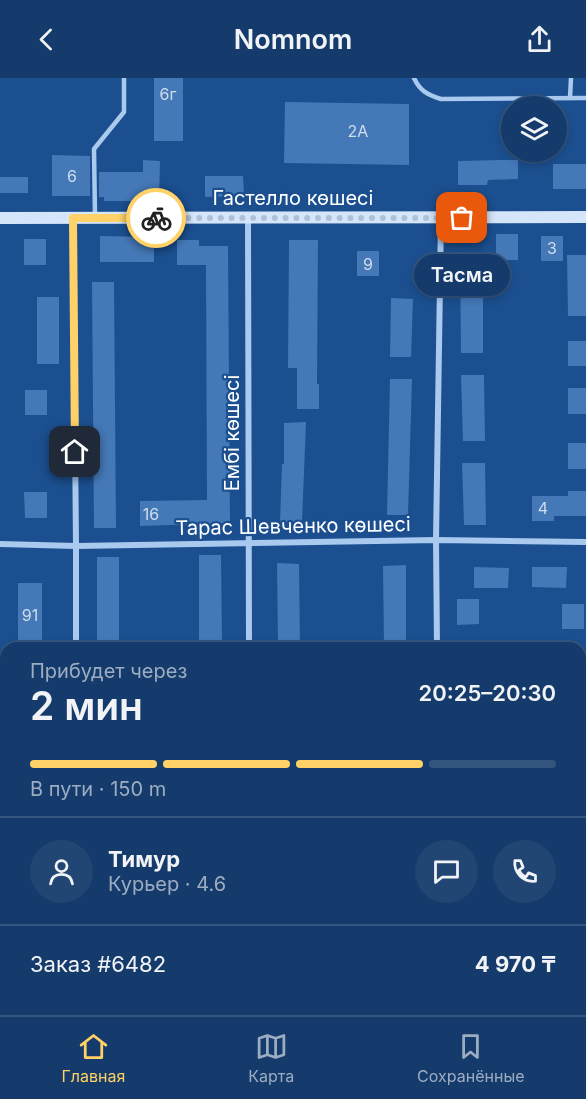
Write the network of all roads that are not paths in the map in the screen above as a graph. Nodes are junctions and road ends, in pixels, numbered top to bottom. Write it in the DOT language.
graph roads {
  1 [pos="124,78"];
  2 [pos="414,78"];
  3 [pos="571,78"];
  4 [pos="570,98"];
  5 [pos="586,98"];
  6 [pos="586,217"];
  7 [pos="0,218"];
  8 [pos="73,218"];
  9 [pos="96,218"];
  10 [pos="248,218"];
  11 [pos="441,218"];
  12 [pos="436,540"];
  13 [pos="586,542"];
  14 [pos="248,543"];
  15 [pos="0,544"];
  16 [pos="76,546"];
  17 [pos="76,642"];
  18 [pos="249,642"];
  19 [pos="437,642"];
  1 -- 9 [label="lane"];
  2 -- 4 [label="lane"];
  3 -- 4 [label="lane"];
  4 -- 5 [label="lane"];
  6 -- 11 [label="street, Гастелло көшесі"];
  7 -- 8 [label="street, Гастелло көшесі"];
  8 -- 9 [label="street, Гастелло көшесі"];
  8 -- 16 [label="street"];
  9 -- 10 [label="street, Гастелло көшесі"];
  10 -- 11 [label="street, Гастелло көшесі"];
  10 -- 14 [label="street, Ембі көшесі"];
  11 -- 12 [label="street"];
  12 -- 13 [label="street, Тарас Шевченко көшесі"];
  12 -- 14 [label="street, Тарас Шевченко көшесі"];
  12 -- 19 [label="street"];
  14 -- 16 [label="street, Тарас Шевченко көшесі"];
  14 -- 18 [label="street, Ембі көшесі"];
  15 -- 16 [label="street, Тарас Шевченко көшесі"];
  16 -- 17 [label="street"];
}
